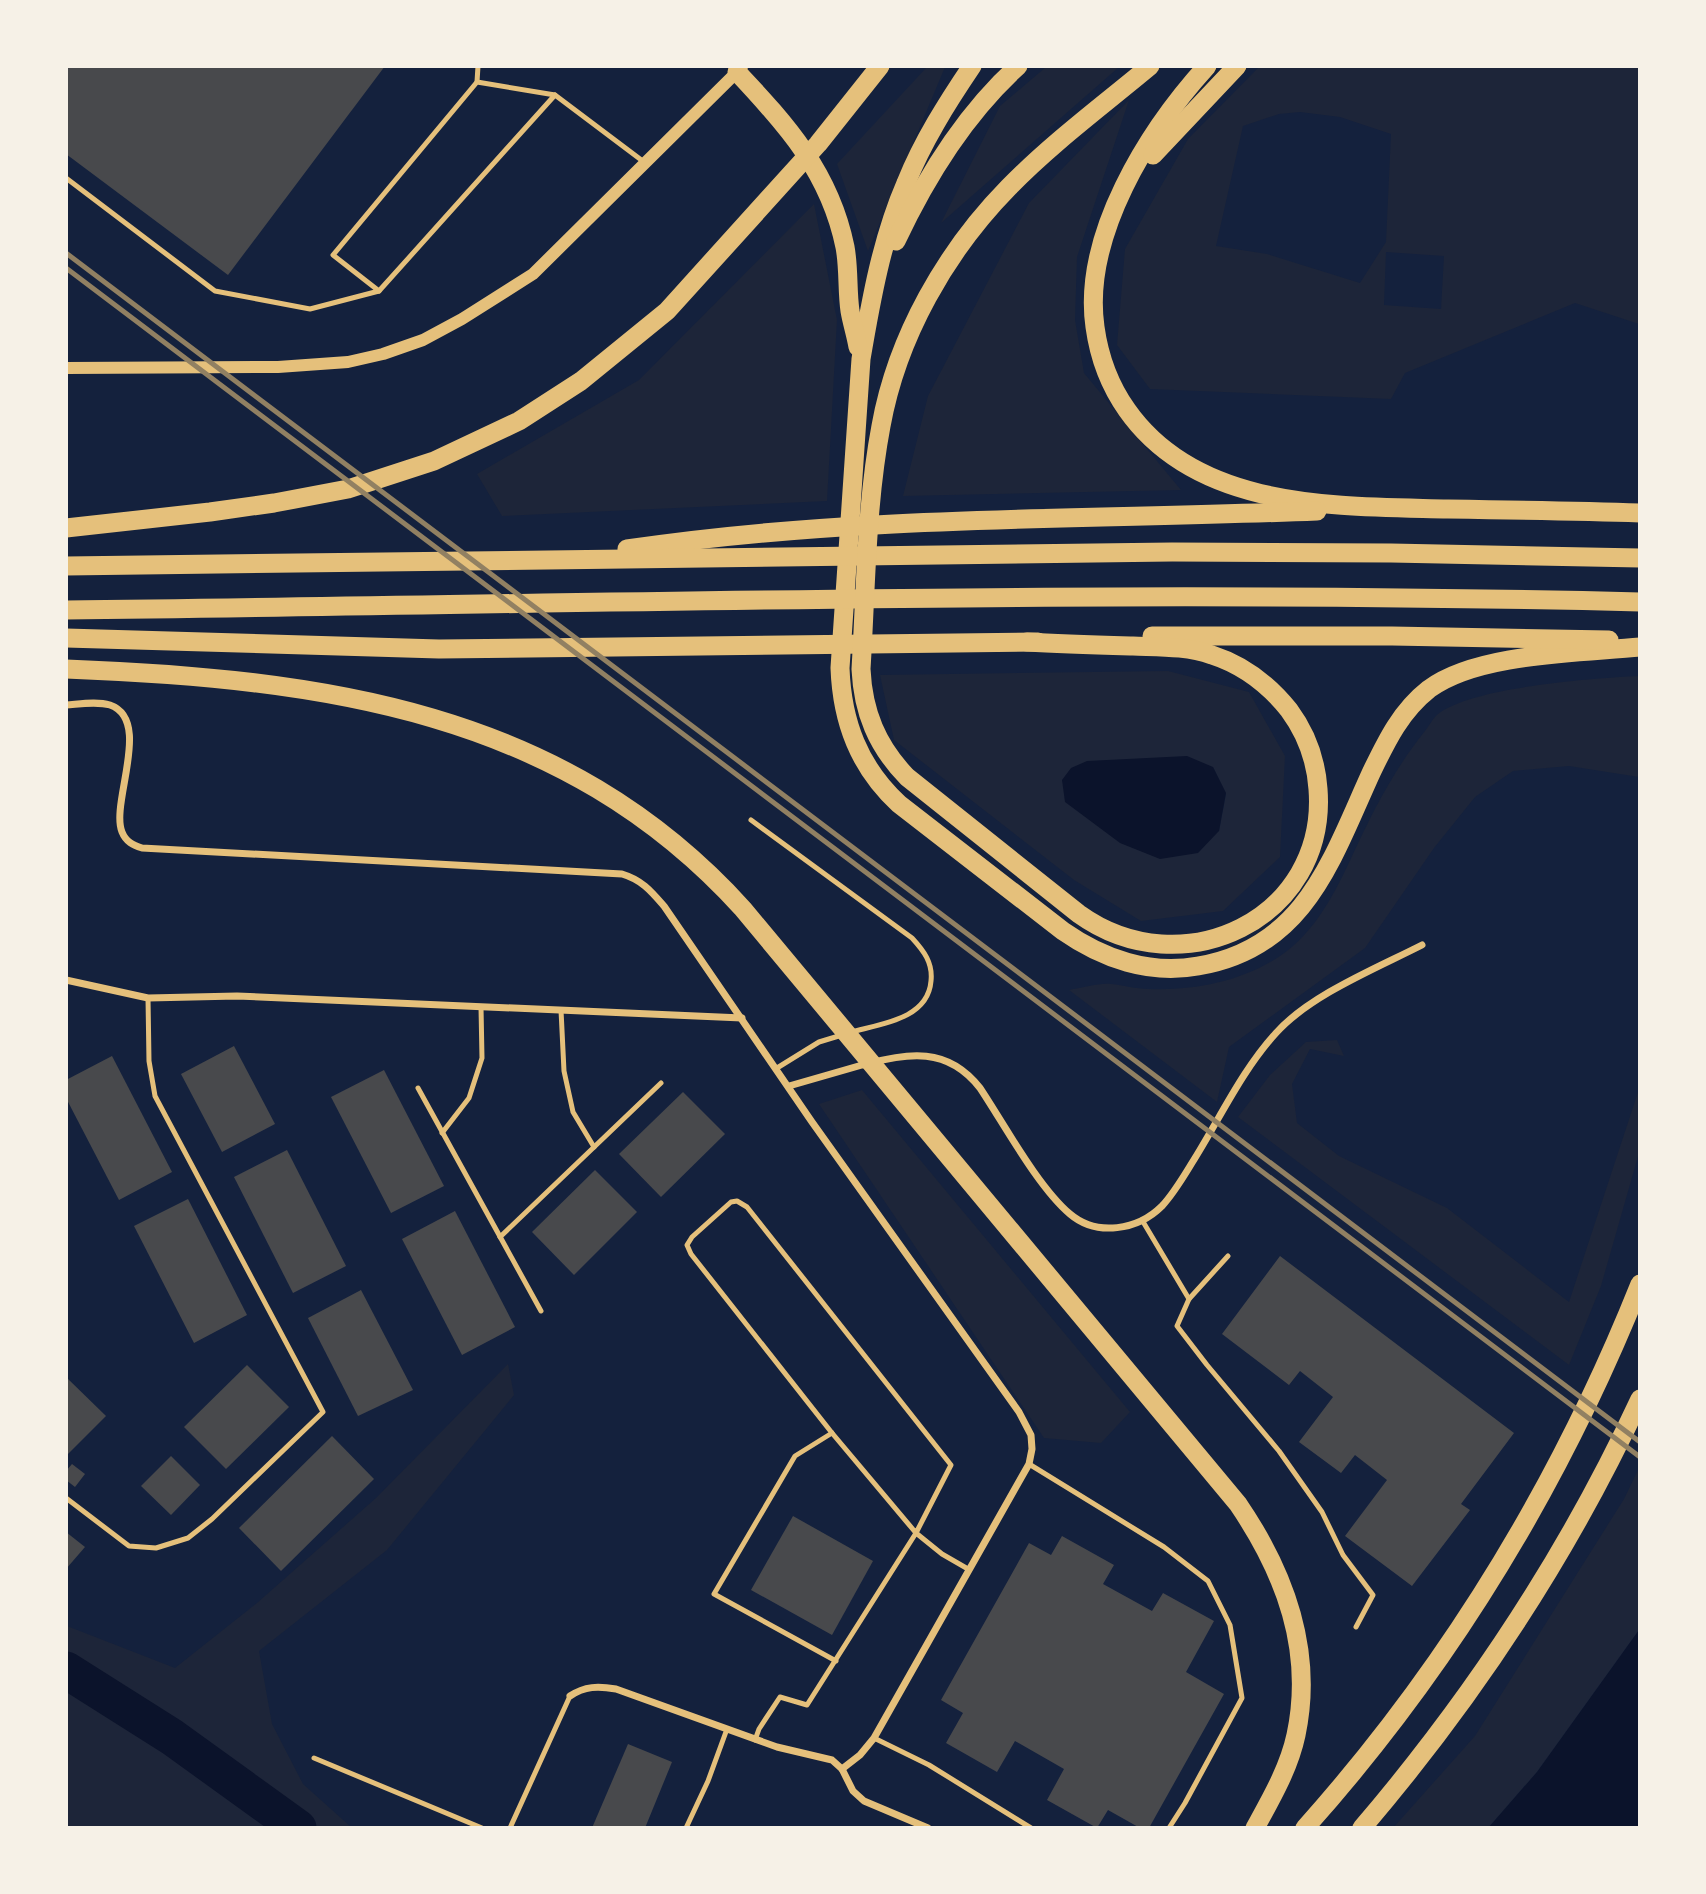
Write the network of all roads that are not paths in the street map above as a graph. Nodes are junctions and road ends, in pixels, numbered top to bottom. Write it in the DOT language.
graph roads {
  1 [pos="478,66"];
  2 [pos="880,66"];
  3 [pos="897,66"];
  4 [pos="972,66"];
  5 [pos="1018,66"];
  6 [pos="1150,66"];
  7 [pos="1207,66"];
  8 [pos="1237,66"];
  9 [pos="740,69"];
  10 [pos="477,82"];
  11 [pos="555,95"];
  12 [pos="818,144"];
  13 [pos="647,163"];
  14 [pos="66,178"];
  15 [pos="1124,191"];
  16 [pos="379,291"];
  17 [pos="874,294"];
  18 [pos="861,359"];
  19 [pos="66,368"];
  20 [pos="1406,508"];
  21 [pos="1640,513"];
  22 [pos="66,528"];
  23 [pos="1640,558"];
  24 [pos="550,560"];
  25 [pos="66,566"];
  26 [pos="1640,602"];
  27 [pos="66,610"];
  28 [pos="66,638"];
  29 [pos="1027,642"];
  30 [pos="1640,646"];
  31 [pos="66,670"];
  32 [pos="66,705"];
  33 [pos="751,820"];
  34 [pos="1422,945"];
  35 [pos="66,980"];
  36 [pos="148,998"];
  37 [pos="481,1007"];
  38 [pos="561,1010"];
  39 [pos="742,1018"];
  40 [pos="776,1068"];
  41 [pos="661,1083"];
  42 [pos="789,1086"];
  43 [pos="418,1088"];
  44 [pos="442,1133"];
  45 [pos="594,1147"];
  46 [pos="1142,1220"];
  47 [pos="500,1237"];
  48 [pos="1228,1256"];
  49 [pos="1640,1284"];
  50 [pos="1189,1299"];
  51 [pos="541,1311"];
  52 [pos="1640,1399"];
  53 [pos="832,1433"];
  54 [pos="1029,1464"];
  55 [pos="66,1498"];
  56 [pos="916,1533"];
  57 [pos="968,1569"];
  58 [pos="1356,1627"];
  59 [pos="836,1661"];
  60 [pos="570,1696"];
  61 [pos="727,1730"];
  62 [pos="874,1738"];
  63 [pos="755,1740"];
  64 [pos="314,1758"];
  65 [pos="842,1769"];
  66 [pos="482,1828"];
  67 [pos="510,1828"];
  68 [pos="686,1828"];
  69 [pos="928,1828"];
  70 [pos="1031,1828"];
  71 [pos="1169,1828"];
  72 [pos="1255,1828"];
  73 [pos="1305,1828"];
  74 [pos="1362,1828"];
  1 -- 10 [label="lane"];
  2 -- 12 [label="highway"];
  3 -- 12 [label="highway"];
  4 -- 17 [label="highway"];
  5 -- 17 [label="highway"];
  6 -- 29 [label="highway"];
  7 -- 15 [label="highway"];
  8 -- 15 [label="highway"];
  9 -- 13 [label="street"];
  9 -- 18 [label="highway"];
  10 -- 11 [label="lane"];
  10 -- 16 [label="lane"];
  11 -- 13 [label="lane"];
  11 -- 16 [label="lane"];
  12 -- 22 [label="highway"];
  13 -- 19 [label="street"];
  14 -- 16 [label="lane"];
  15 -- 20 [label="highway"];
  17 -- 18 [label="highway"];
  18 -- 30 [label="highway"];
  20 -- 21 [label="highway"];
  20 -- 24 [label="highway"];
  23 -- 24 [label="highway"];
  24 -- 25 [label="highway"];
  26 -- 27 [label="highway"];
  28 -- 29 [label="highway"];
  29 -- 30 [label="highway"];
  31 -- 72 [label="highway"];
  32 -- 39 [label="street"];
  33 -- 40 [label="lane"];
  34 -- 46 [label="street"];
  35 -- 36 [label="street"];
  36 -- 37 [label="street"];
  36 -- 55 [label="lane"];
  37 -- 38 [label="street"];
  37 -- 44 [label="lane"];
  38 -- 39 [label="street"];
  38 -- 45 [label="lane"];
  39 -- 40 [label="street"];
  40 -- 42 [label="street"];
  41 -- 45 [label="lane"];
  42 -- 46 [label="street"];
  42 -- 54 [label="street"];
  43 -- 44 [label="lane"];
  44 -- 47 [label="lane"];
  45 -- 47 [label="lane"];
  46 -- 50 [label="lane"];
  47 -- 51 [label="lane"];
  48 -- 50 [label="lane"];
  49 -- 73 [label="highway"];
  50 -- 58 [label="lane"];
  52 -- 74 [label="highway"];
  53 -- 56 [label="lane"];
  53 -- 56 [label="lane"];
  53 -- 59 [label="lane"];
  54 -- 57 [label="street"];
  54 -- 71 [label="lane"];
  56 -- 57 [label="lane"];
  56 -- 59 [label="lane"];
  57 -- 62 [label="street"];
  59 -- 63 [label="lane"];
  60 -- 61 [label="street"];
  60 -- 67 [label="lane"];
  61 -- 63 [label="street"];
  61 -- 68 [label="lane"];
  62 -- 65 [label="street"];
  62 -- 70 [label="lane"];
  63 -- 65 [label="street"];
  64 -- 66 [label="lane"];
  65 -- 69 [label="street"];
}
